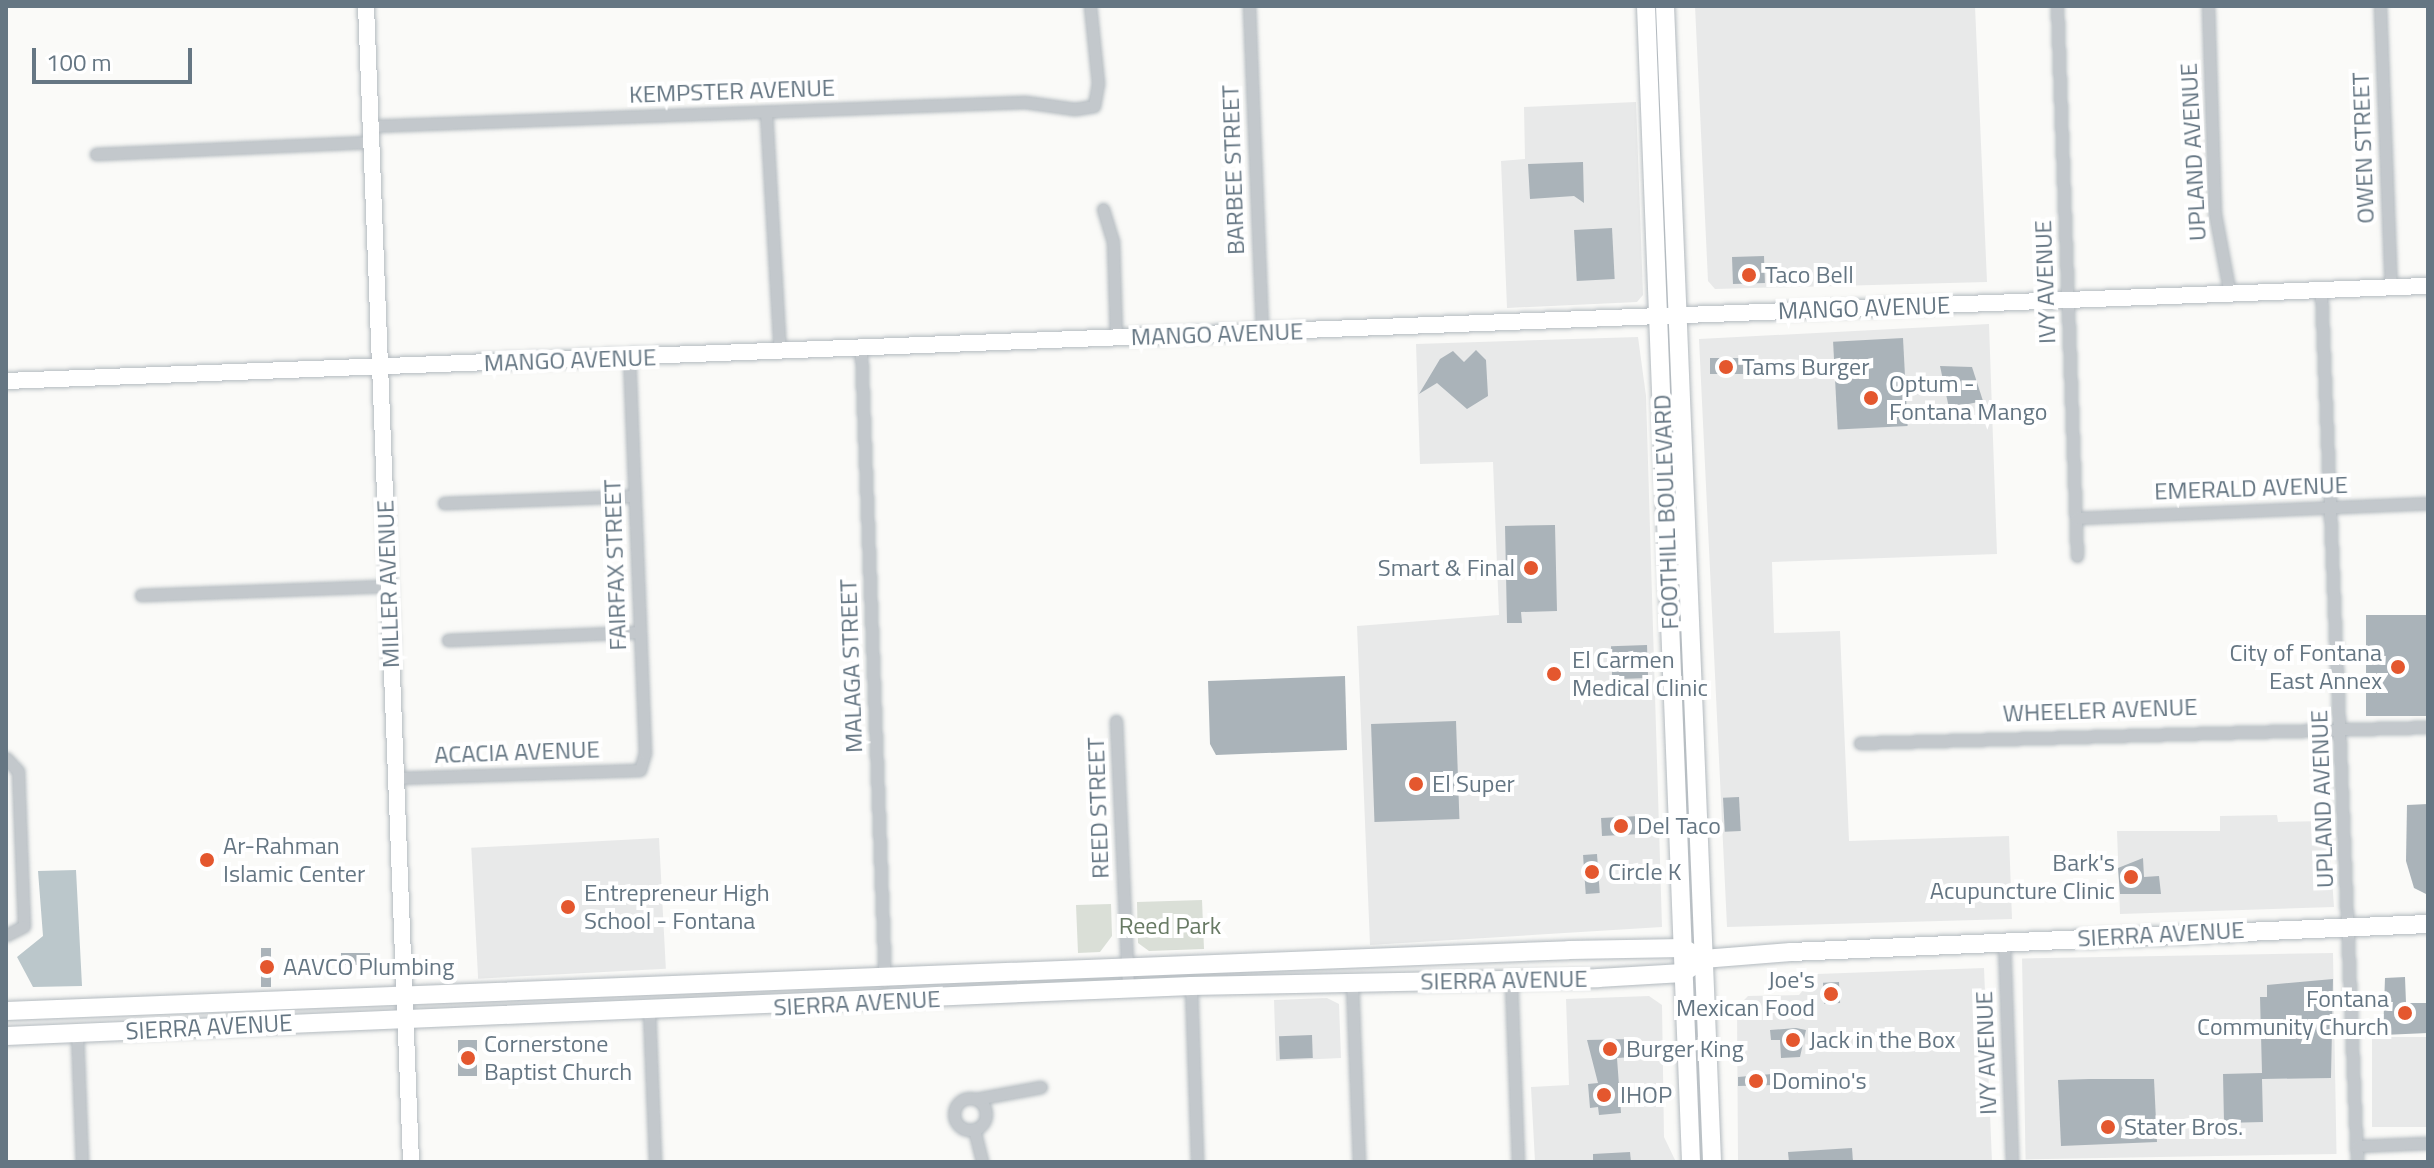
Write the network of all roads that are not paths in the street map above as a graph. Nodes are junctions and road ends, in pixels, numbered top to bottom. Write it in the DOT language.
graph roads {
  1 [pos="366,6"];
  2 [pos="1090,6"];
  3 [pos="1249,6"];
  4 [pos="1646,6"];
  5 [pos="1665,6"];
  6 [pos="2057,6"];
  7 [pos="2208,6"];
  8 [pos="2380,6"];
  9 [pos="1656,30"];
  10 [pos="766,112"];
  11 [pos="371,134"];
  12 [pos="96,154"];
  13 [pos="1103,209"];
  14 [pos="2428,286"];
  15 [pos="2391,288"];
  16 [pos="2321,290"];
  17 [pos="2230,294"];
  18 [pos="2068,300"];
  19 [pos="1668,316"];
  20 [pos="1262,332"];
  21 [pos="1116,338"];
  22 [pos="861,349"];
  23 [pos="780,352"];
  24 [pos="629,358"];
  25 [pos="380,368"];
  26 [pos="6,381"];
  27 [pos="634,496"];
  28 [pos="444,503"];
  29 [pos="2428,503"];
  30 [pos="2332,507"];
  31 [pos="2076,518"];
  32 [pos="2077,556"];
  33 [pos="388,586"];
  34 [pos="141,595"];
  35 [pos="639,632"];
  36 [pos="448,640"];
  37 [pos="1116,721"];
  38 [pos="2428,727"];
  39 [pos="2341,730"];
  40 [pos="1860,743"];
  41 [pos="10,759"];
  42 [pos="640,770"];
  43 [pos="396,778"];
  44 [pos="2428,924"];
  45 [pos="2349,926"];
  46 [pos="6,935"];
  47 [pos="2004,942"];
  48 [pos="1683,948"];
  49 [pos="1703,959"];
  50 [pos="1127,968"];
  51 [pos="1683,973"];
  52 [pos="1511,981"];
  53 [pos="885,982"];
  54 [pos="1352,982"];
  55 [pos="1191,986"];
  56 [pos="1128,989"];
  57 [pos="404,997"];
  58 [pos="649,1010"];
  59 [pos="6,1011"];
  60 [pos="404,1020"];
  61 [pos="77,1033"];
  62 [pos="6,1036"];
  63 [pos="1041,1087"];
  64 [pos="976,1099"];
  65 [pos="974,1129"];
  66 [pos="2428,1143"];
  67 [pos="2357,1146"];
  68 [pos="82,1162"];
  69 [pos="411,1162"];
  70 [pos="655,1162"];
  71 [pos="982,1162"];
  72 [pos="1197,1162"];
  73 [pos="1359,1162"];
  74 [pos="1518,1162"];
  75 [pos="1691,1162"];
  76 [pos="1712,1162"];
  77 [pos="2012,1162"];
  78 [pos="2357,1162"];
  1 -- 11 [label="street, MILLER AVENUE"];
  2 -- 10 [label="street, KEMPSTER AVENUE"];
  3 -- 20 [label="street, BARBEE STREET"];
  4 -- 9 [label="main road, FOOTHILL BOULEVARD"];
  5 -- 9 [label="main road, FOOTHILL BOULEVARD"];
  6 -- 18 [label="street, IVY AVENUE"];
  7 -- 17 [label="street, UPLAND AVENUE"];
  8 -- 15 [label="street, OWEN STREET"];
  9 -- 19 [label="main road, FOOTHILL BOULEVARD"];
  9 -- 19 [label="main road, FOOTHILL BOULEVARD"];
  10 -- 11 [label="street, KEMPSTER AVENUE"];
  10 -- 23 [label="street"];
  11 -- 12 [label="street, KEMPSTER AVENUE"];
  11 -- 25 [label="street, MILLER AVENUE"];
  13 -- 21 [label="street"];
  14 -- 15 [label="street, MANGO AVENUE"];
  15 -- 16 [label="street, MANGO AVENUE"];
  16 -- 17 [label="street, MANGO AVENUE"];
  16 -- 30 [label="street, UPLAND AVENUE"];
  17 -- 18 [label="street, MANGO AVENUE"];
  18 -- 19 [label="street, MANGO AVENUE"];
  18 -- 31 [label="street, IVY AVENUE"];
  19 -- 20 [label="street, MANGO AVENUE"];
  19 -- 48 [label="main road, FOOTHILL BOULEVARD"];
  19 -- 49 [label="main road, FOOTHILL BOULEVARD"];
  20 -- 21 [label="street, MANGO AVENUE"];
  21 -- 22 [label="street, MANGO AVENUE"];
  22 -- 23 [label="street, MANGO AVENUE"];
  22 -- 53 [label="street, MALAGA STREET"];
  23 -- 24 [label="street, MANGO AVENUE"];
  24 -- 25 [label="street, MANGO AVENUE"];
  24 -- 27 [label="street, FAIRFAX STREET"];
  25 -- 26 [label="street, MANGO AVENUE"];
  25 -- 33 [label="street, MILLER AVENUE"];
  27 -- 28 [label="street"];
  27 -- 35 [label="street, FAIRFAX STREET"];
  29 -- 30 [label="street, EMERALD AVENUE"];
  30 -- 31 [label="street, EMERALD AVENUE"];
  30 -- 39 [label="street, UPLAND AVENUE"];
  31 -- 32 [label="street, IVY AVENUE"];
  33 -- 34 [label="street"];
  33 -- 43 [label="street, MILLER AVENUE"];
  35 -- 36 [label="street"];
  35 -- 42 [label="street, FAIRFAX STREET"];
  37 -- 50 [label="street, REED STREET"];
  38 -- 39 [label="street, WHEELER AVENUE"];
  39 -- 40 [label="street, WHEELER AVENUE"];
  39 -- 45 [label="street, UPLAND AVENUE"];
  41 -- 46 [label="street"];
  42 -- 43 [label="street, ACACIA AVENUE"];
  43 -- 57 [label="street, MILLER AVENUE"];
  44 -- 45 [label="main road, SIERRA AVENUE"];
  45 -- 47 [label="main road, SIERRA AVENUE"];
  45 -- 67 [label="street, UPLAND AVENUE"];
  47 -- 49 [label="main road, SIERRA AVENUE"];
  47 -- 77 [label="street, IVY AVENUE"];
  48 -- 49 [label="main road"];
  48 -- 50 [label="main road, SIERRA AVENUE"];
  48 -- 51 [label="main road, FOOTHILL BOULEVARD"];
  49 -- 51 [label="main road"];
  49 -- 76 [label="main road, FOOTHILL BOULEVARD"];
  50 -- 53 [label="main road, SIERRA AVENUE"];
  50 -- 56 [label="street, REED STREET"];
  51 -- 52 [label="main road, SIERRA AVENUE"];
  51 -- 75 [label="main road, FOOTHILL BOULEVARD"];
  52 -- 54 [label="main road, SIERRA AVENUE"];
  52 -- 74 [label="street"];
  53 -- 57 [label="main road, SIERRA AVENUE"];
  54 -- 55 [label="main road, SIERRA AVENUE"];
  54 -- 73 [label="street"];
  55 -- 56 [label="main road, SIERRA AVENUE"];
  55 -- 72 [label="street"];
  56 -- 58 [label="main road, SIERRA AVENUE"];
  57 -- 59 [label="main road, SIERRA AVENUE"];
  57 -- 60 [label="street, MILLER AVENUE"];
  58 -- 60 [label="main road, SIERRA AVENUE"];
  58 -- 70 [label="street"];
  60 -- 61 [label="main road, SIERRA AVENUE"];
  60 -- 69 [label="street, MILLER AVENUE"];
  61 -- 62 [label="main road, SIERRA AVENUE"];
  61 -- 68 [label="street"];
  63 -- 64 [label="street"];
  64 -- 65 [label="street"];
  64 -- 65 [label="street"];
  65 -- 71 [label="street"];
  66 -- 67 [label="street"];
  67 -- 78 [label="street, UPLAND AVENUE"];
}
